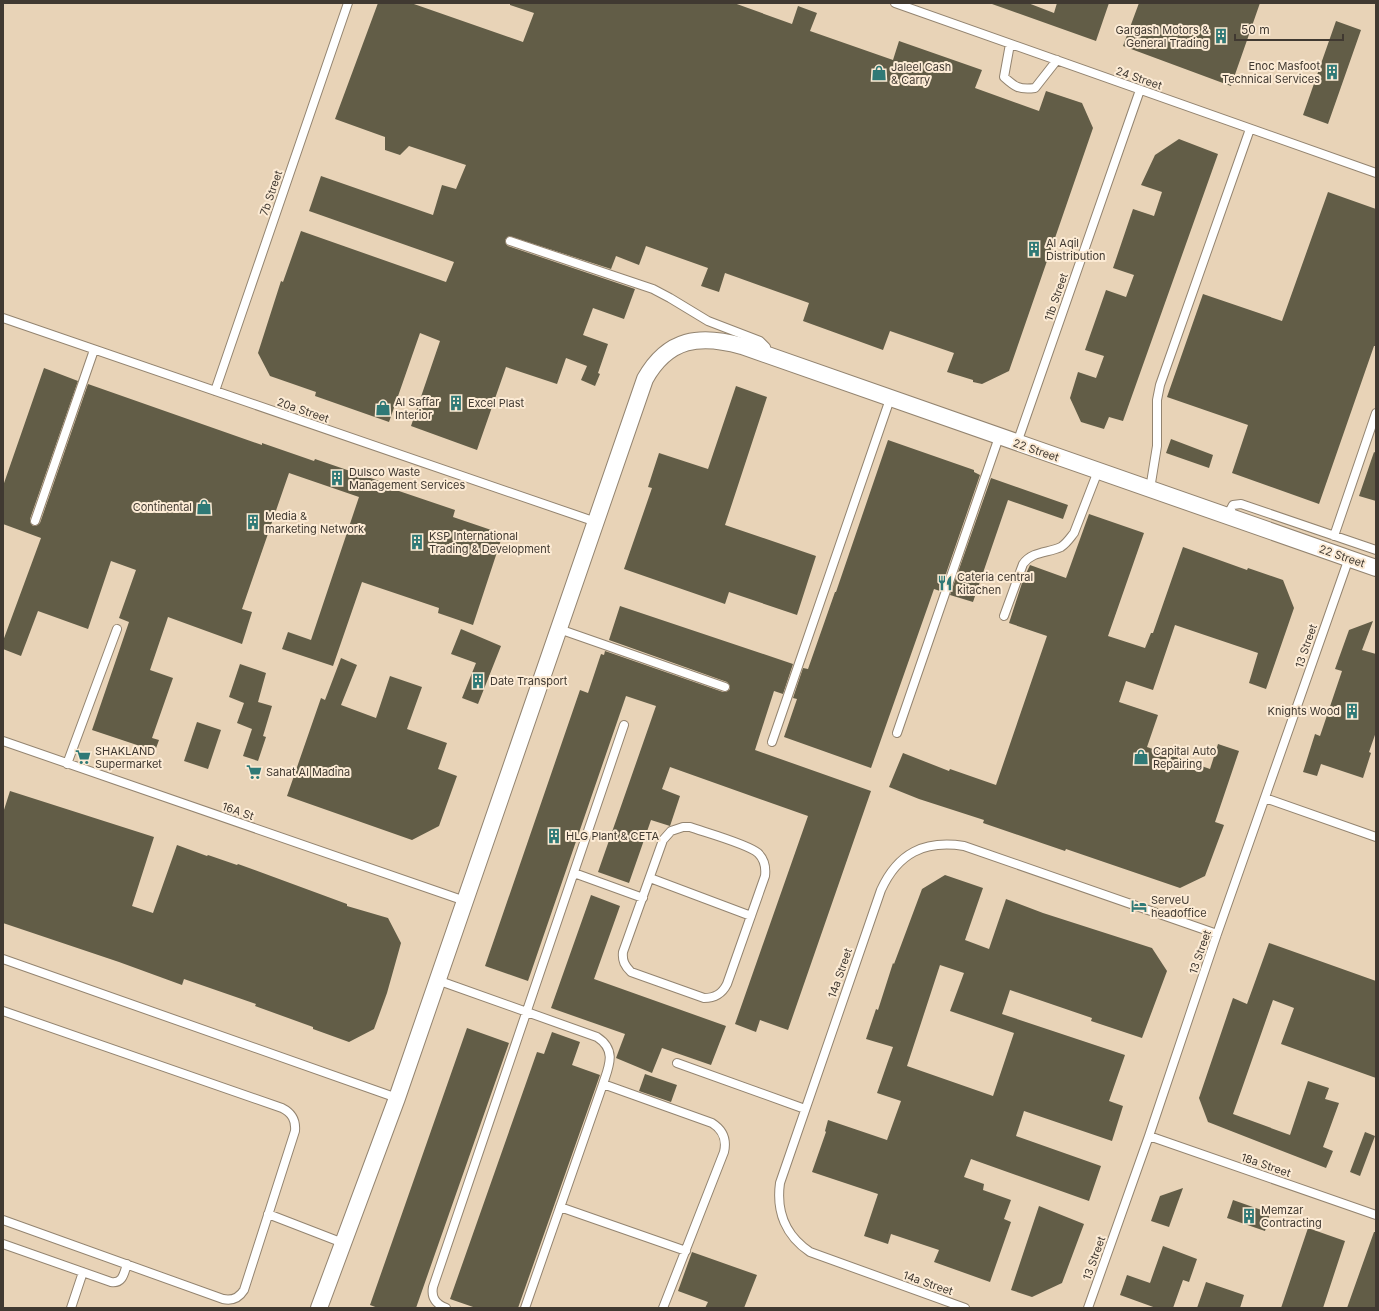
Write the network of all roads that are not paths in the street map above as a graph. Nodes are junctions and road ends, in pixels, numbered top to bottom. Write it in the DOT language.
graph roads {
  1 [pos="348,3"];
  2 [pos="895,3"];
  3 [pos="1010,44"];
  4 [pos="1057,60"];
  5 [pos="1140,90"];
  6 [pos="1250,129"];
  7 [pos="1376,173"];
  8 [pos="510,241"];
  9 [pos="3,318"];
  10 [pos="94,350"];
  11 [pos="767,355"];
  12 [pos="215,391"];
  13 [pos="890,399"];
  14 [pos="1376,413"];
  15 [pos="999,437"];
  16 [pos="1017,443"];
  17 [pos="1098,471"];
  18 [pos="1150,489"];
  19 [pos="1227,516"];
  20 [pos="35,521"];
  21 [pos="596,522"];
  22 [pos="1334,536"];
  23 [pos="1376,550"];
  24 [pos="1349,558"];
  25 [pos="1376,568"];
  26 [pos="1004,616"];
  27 [pos="117,629"];
  28 [pos="559,629"];
  29 [pos="724,687"];
  30 [pos="624,725"];
  31 [pos="897,732"];
  32 [pos="3,741"];
  33 [pos="772,742"];
  34 [pos="67,764"];
  35 [pos="1265,798"];
  36 [pos="1376,837"];
  37 [pos="574,873"];
  38 [pos="650,878"];
  39 [pos="643,898"];
  40 [pos="465,901"];
  41 [pos="751,916"];
  42 [pos="1217,934"];
  43 [pos="3,959"];
  44 [pos="437,980"];
  45 [pos="3,1011"];
  46 [pos="527,1013"];
  47 [pos="677,1063"];
  48 [pos="603,1084"];
  49 [pos="397,1098"];
  50 [pos="805,1109"];
  51 [pos="1149,1136"];
  52 [pos="560,1208"];
  53 [pos="268,1214"];
  54 [pos="1376,1215"];
  55 [pos="3,1220"];
  56 [pos="343,1243"];
  57 [pos="3,1244"];
  58 [pos="686,1251"];
  59 [pos="127,1264"];
  60 [pos="83,1272"];
  61 [pos="71,1308"];
  62 [pos="319,1308"];
  63 [pos="446,1308"];
  64 [pos="525,1308"];
  65 [pos="663,1308"];
  66 [pos="965,1308"];
  67 [pos="1088,1308"];
  1 -- 12 [label="lane, 7b Street"];
  2 -- 3 [label="lane, 24 Street"];
  3 -- 4 [label="lane, 24 Street"];
  3 -- 4 [label="lane"];
  4 -- 5 [label="lane, 24 Street"];
  5 -- 6 [label="lane, 24 Street"];
  5 -- 16 [label="lane, 11b Street"];
  6 -- 7 [label="lane, 24 Street"];
  6 -- 18 [label="lane"];
  8 -- 11 [label="lane"];
  9 -- 10 [label="lane, 20a Street"];
  10 -- 12 [label="lane, 20a Street"];
  10 -- 20 [label="lane"];
  11 -- 13 [label="street, 22 Street"];
  11 -- 21 [label="street, 22 Street"];
  12 -- 21 [label="lane, 20a Street"];
  13 -- 15 [label="street, 22 Street"];
  13 -- 33 [label="lane"];
  14 -- 22 [label="lane"];
  15 -- 16 [label="street, 22 Street"];
  15 -- 31 [label="lane"];
  16 -- 17 [label="street, 22 Street"];
  17 -- 18 [label="street, 22 Street"];
  17 -- 26 [label="lane"];
  18 -- 19 [label="street, 22 Street"];
  19 -- 22 [label="lane"];
  19 -- 24 [label="street, 22 Street"];
  21 -- 28 [label="street"];
  22 -- 23 [label="lane"];
  24 -- 25 [label="street, 22 Street"];
  24 -- 35 [label="lane, 13 Street"];
  27 -- 34 [label="lane"];
  28 -- 29 [label="lane"];
  28 -- 40 [label="street"];
  30 -- 37 [label="lane"];
  32 -- 34 [label="lane, 16A St"];
  34 -- 40 [label="lane, 16A St"];
  35 -- 36 [label="lane"];
  35 -- 42 [label="lane, 13 Street"];
  37 -- 39 [label="lane"];
  37 -- 46 [label="lane"];
  38 -- 39 [label="lane"];
  38 -- 41 [label="lane"];
  38 -- 41 [label="lane"];
  39 -- 41 [label="lane"];
  40 -- 44 [label="street"];
  42 -- 50 [label="lane, 14a Street"];
  42 -- 51 [label="lane, 13 Street"];
  43 -- 49 [label="lane"];
  44 -- 46 [label="lane"];
  44 -- 49 [label="street"];
  45 -- 53 [label="lane"];
  46 -- 48 [label="lane"];
  46 -- 63 [label="lane"];
  47 -- 50 [label="lane"];
  48 -- 52 [label="lane"];
  48 -- 58 [label="lane"];
  49 -- 56 [label="street"];
  50 -- 66 [label="lane, 14a Street"];
  51 -- 54 [label="lane, 18a Street"];
  51 -- 67 [label="lane, 13 Street"];
  52 -- 58 [label="lane"];
  52 -- 64 [label="lane"];
  53 -- 56 [label="lane"];
  53 -- 59 [label="lane"];
  55 -- 59 [label="lane"];
  56 -- 62 [label="street"];
  57 -- 60 [label="lane"];
  58 -- 65 [label="lane"];
  59 -- 60 [label="lane"];
  60 -- 61 [label="lane"];
}
